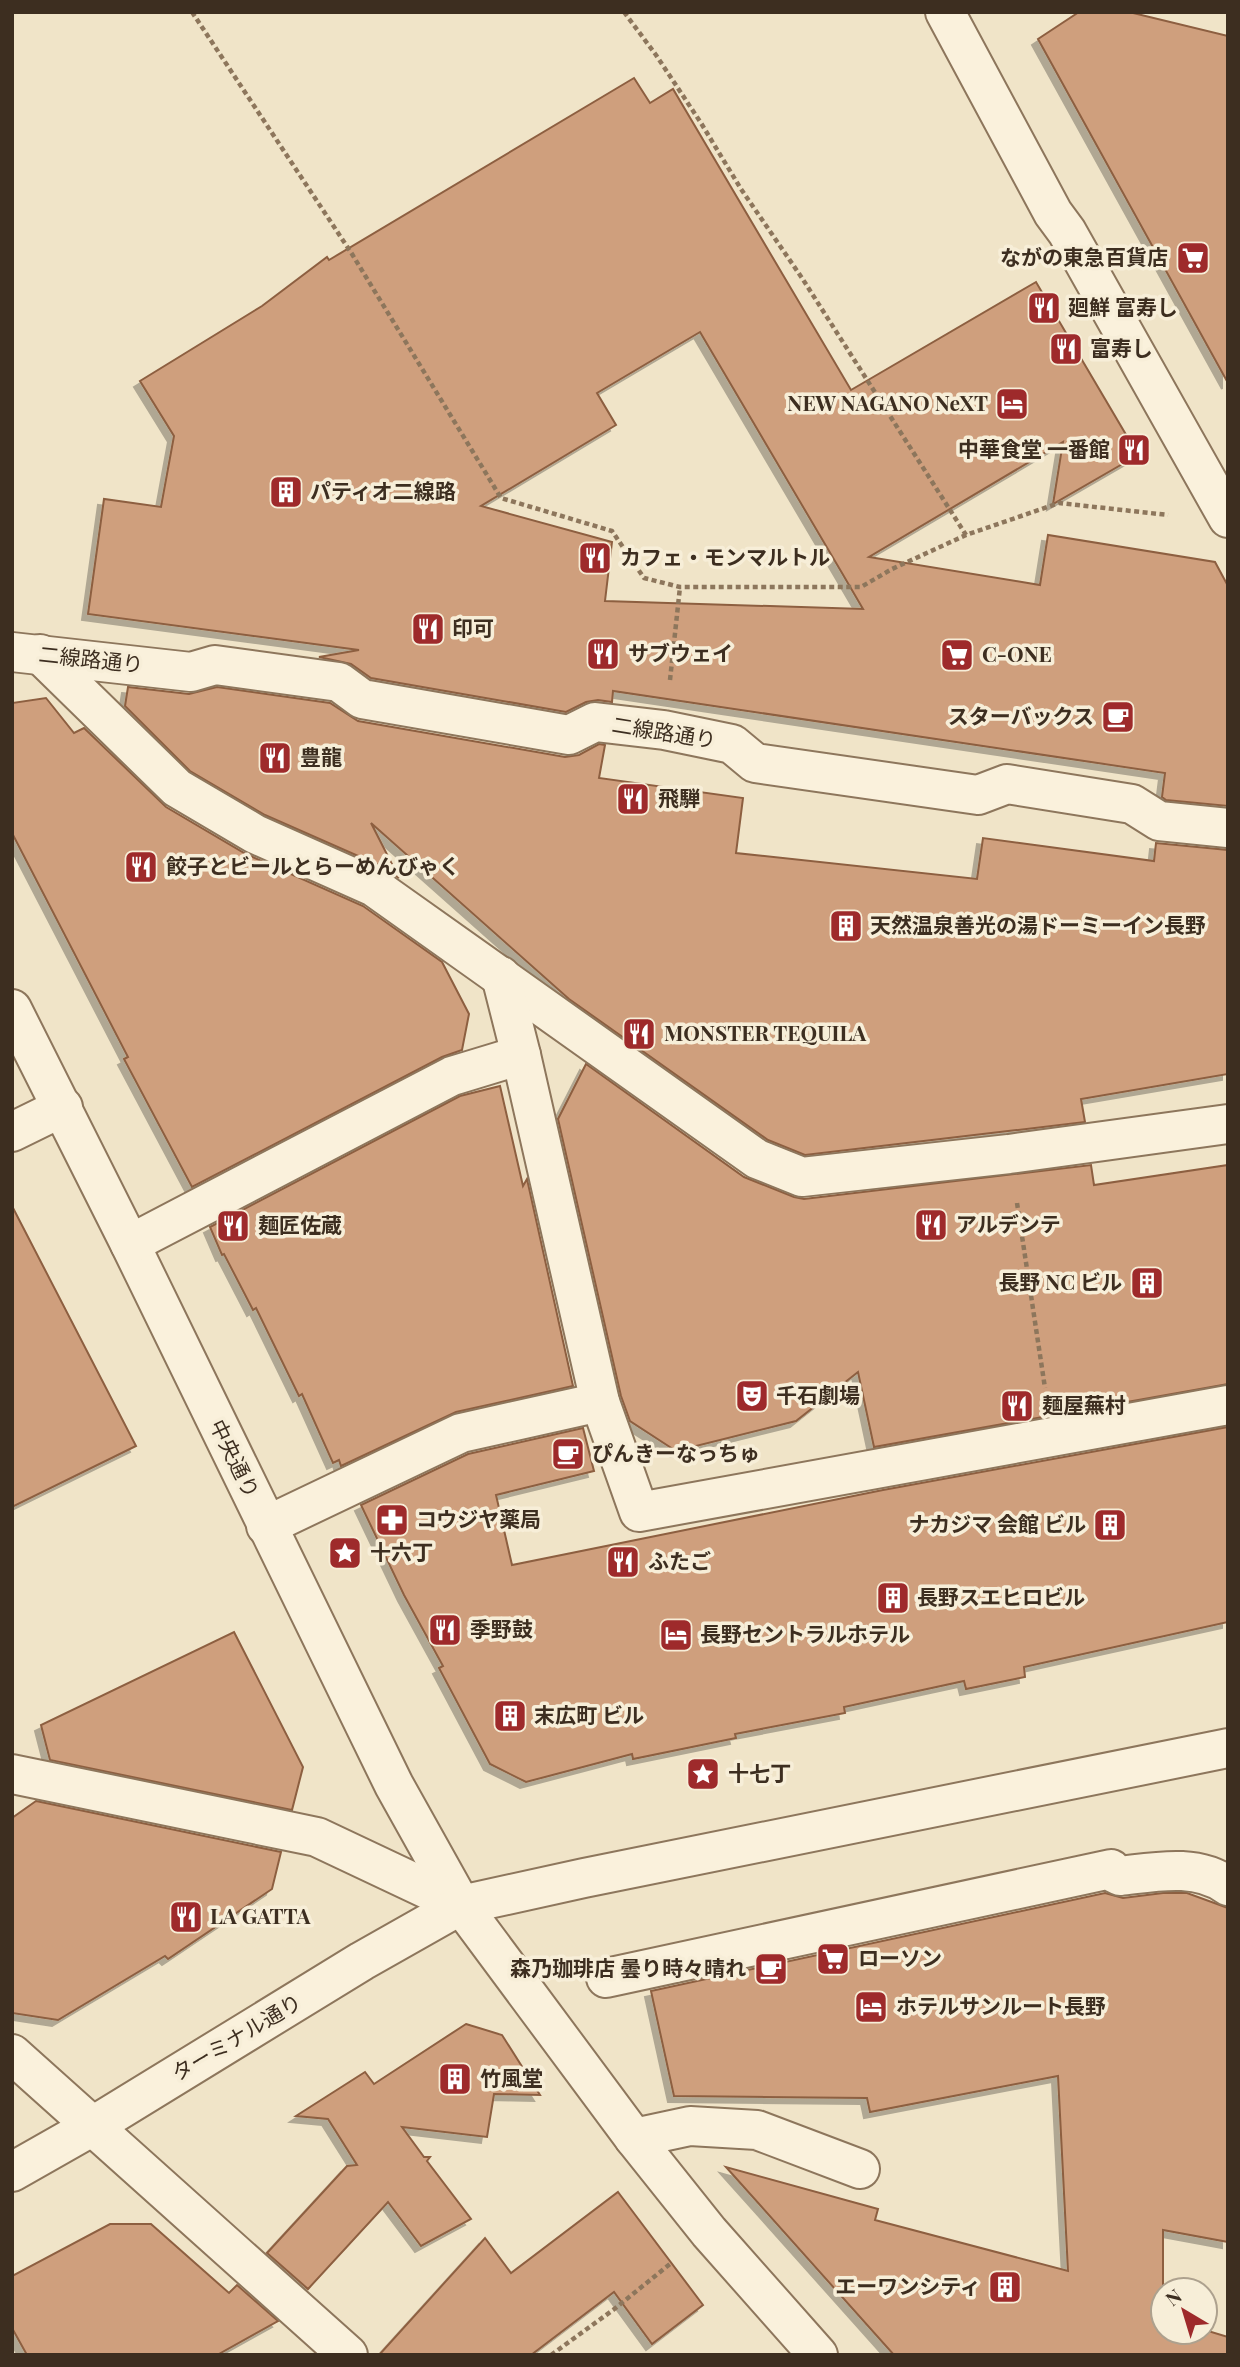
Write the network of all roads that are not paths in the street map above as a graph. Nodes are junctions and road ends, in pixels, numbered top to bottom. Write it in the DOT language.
graph roads {
  1 [pos="945,12"];
  2 [pos="1228,518"];
  3 [pos="26,653"];
  4 [pos="1228,828"];
  5 [pos="501,976"];
  6 [pos="12,1009"];
  7 [pos="521,1055"];
  8 [pos="63,1107"];
  9 [pos="1228,1124"];
  10 [pos="12,1132"];
  11 [pos="130,1244"];
  12 [pos="600,1402"];
  13 [pos="1228,1405"];
  14 [pos="266,1526"];
  15 [pos="1228,1748"];
  16 [pos="16,1774"];
  17 [pos="1228,1886"];
  18 [pos="461,1905"];
  19 [pos="607,1978"];
  20 [pos="12,2054"];
  21 [pos="93,2126"];
  22 [pos="634,2138"];
  23 [pos="860,2169"];
  24 [pos="12,2172"];
  25 [pos="348,2355"];
  26 [pos="818,2355"];
  1 -- 2 [label="street"];
  3 -- 4 [label="street, 二線路通り"];
  3 -- 5 [label="street"];
  5 -- 7 [label="street"];
  5 -- 9 [label="street"];
  6 -- 8 [label="street, 中央通り"];
  7 -- 11 [label="street"];
  7 -- 12 [label="street"];
  8 -- 10 [label="street"];
  8 -- 11 [label="street, 中央通り"];
  11 -- 14 [label="street, 中央通り"];
  12 -- 13 [label="street"];
  12 -- 14 [label="street"];
  14 -- 18 [label="street, 中央通り"];
  15 -- 18 [label="street, ターミナル通り"];
  16 -- 18 [label="street"];
  17 -- 19 [label="street"];
  18 -- 21 [label="street, ターミナル通り"];
  18 -- 22 [label="street, 中央通り"];
  20 -- 21 [label="street"];
  21 -- 24 [label="street, ターミナル通り"];
  21 -- 25 [label="street"];
  22 -- 23 [label="street"];
  22 -- 26 [label="street, 中央通り"];
}
